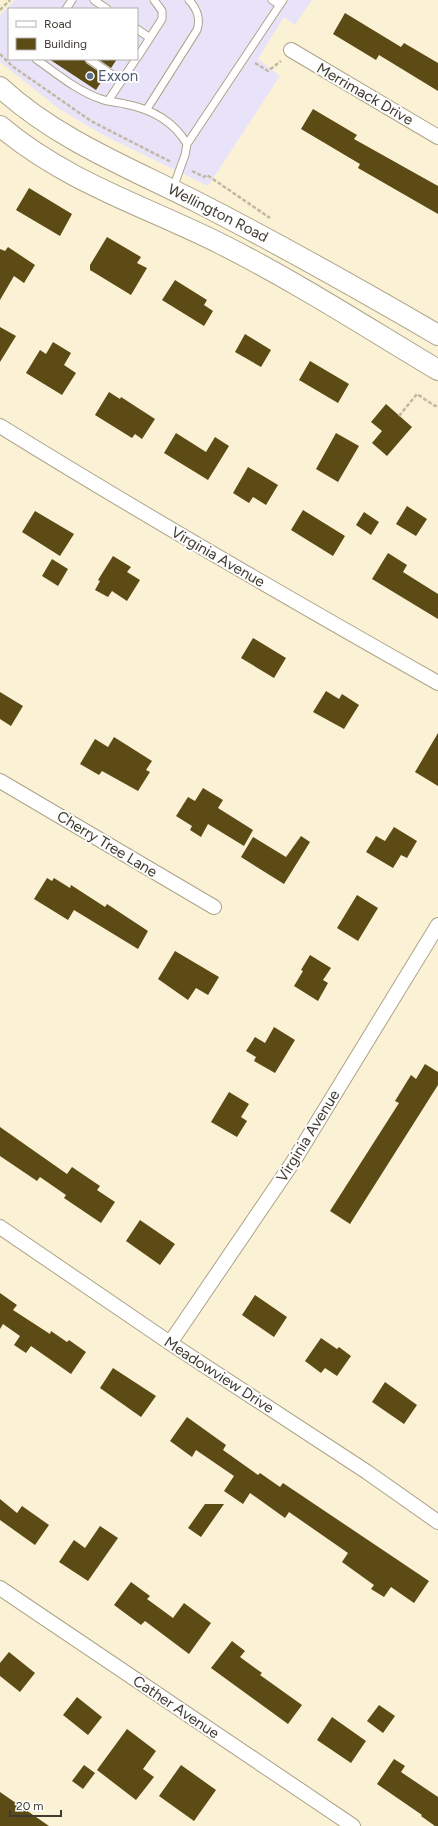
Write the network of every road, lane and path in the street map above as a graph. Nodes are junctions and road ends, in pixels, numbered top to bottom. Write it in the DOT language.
graph roads {
  1 [pos="10,0"];
  2 [pos="94,0"];
  3 [pos="154,0"];
  4 [pos="189,0"];
  5 [pos="272,0"];
  6 [pos="281,2"];
  7 [pos="106,8"];
  8 [pos="0,10"];
  9 [pos="138,30"];
  10 [pos="150,38"];
  11 [pos="291,50"];
  12 [pos="0,54"];
  13 [pos="138,56"];
  14 [pos="245,56"];
  15 [pos="37,60"];
  16 [pos="90,60"];
  17 [pos="136,60"];
  18 [pos="121,81"];
  19 [pos="0,87"];
  20 [pos="108,101"];
  21 [pos="147,109"];
  22 [pos="0,126"];
  23 [pos="438,137"];
  24 [pos="187,144"];
  25 [pos="165,159"];
  26 [pos="172,190"];
  27 [pos="438,335"];
  28 [pos="438,370"];
  29 [pos="438,405"];
  30 [pos="399,416"];
  31 [pos="0,426"];
  32 [pos="438,683"];
  33 [pos="0,781"];
  34 [pos="214,907"];
  35 [pos="438,924"];
  36 [pos="0,1227"];
  37 [pos="170,1343"];
  38 [pos="438,1522"];
  39 [pos="0,1588"];
  40 [pos="353,1826"];
  1 -- 8 [label="path"];
  2 -- 7 [label="lane"];
  3 -- 10 [label="lane"];
  4 -- 21 [label="lane"];
  5 -- 6 [label="lane"];
  6 -- 14 [label="lane"];
  9 -- 10 [label="lane"];
  10 -- 13 [label="lane"];
  11 -- 14 [label="path"];
  11 -- 23 [label="street, Merrimack Drive"];
  12 -- 25 [label="path"];
  14 -- 24 [label="lane"];
  15 -- 20 [label="lane"];
  16 -- 18 [label="lane"];
  17 -- 18 [label="lane"];
  18 -- 20 [label="lane"];
  19 -- 26 [label="main road, Wellington Road"];
  20 -- 21 [label="lane"];
  21 -- 24 [label="lane"];
  22 -- 28 [label="main road, Wellington Road"];
  24 -- 26 [label="lane"];
  26 -- 27 [label="main road, Wellington Road"];
  29 -- 30 [label="path"];
  31 -- 32 [label="street, Virginia Avenue"];
  33 -- 34 [label="street, Cherry Tree Lane"];
  35 -- 37 [label="street, Virginia Avenue"];
  36 -- 37 [label="street, Meadowview Drive"];
  37 -- 38 [label="street, Meadowview Drive"];
  39 -- 40 [label="street, Cather Avenue"];
}
